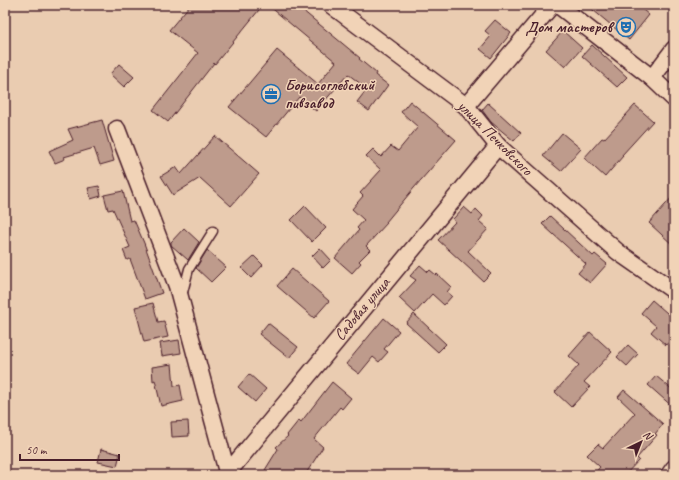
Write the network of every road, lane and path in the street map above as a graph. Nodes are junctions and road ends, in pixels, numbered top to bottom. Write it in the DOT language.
graph roads {
  1 [pos="331,5"];
  2 [pos="552,5"];
  3 [pos="558,5"];
  4 [pos="674,49"];
  5 [pos="652,78"];
  6 [pos="674,99"];
  7 [pos="466,106"];
  8 [pos="117,129"];
  9 [pos="498,146"];
  10 [pos="213,231"];
  11 [pos="674,291"];
  12 [pos="181,301"];
  13 [pos="674,468"];
  14 [pos="227,474"];
  15 [pos="668,475"];
  1 -- 7 [label="street, улица Печковского"];
  2 -- 7 [label="street"];
  3 -- 5 [label="street"];
  4 -- 5 [label="street"];
  5 -- 6 [label="street"];
  7 -- 9 [label="street, улица Печковского"];
  8 -- 12 [label="street"];
  9 -- 11 [label="street, улица Печковского"];
  9 -- 14 [label="street, Садовая улица"];
  10 -- 12 [label="lane"];
  12 -- 14 [label="street"];
  13 -- 15 [label="street"];
}
